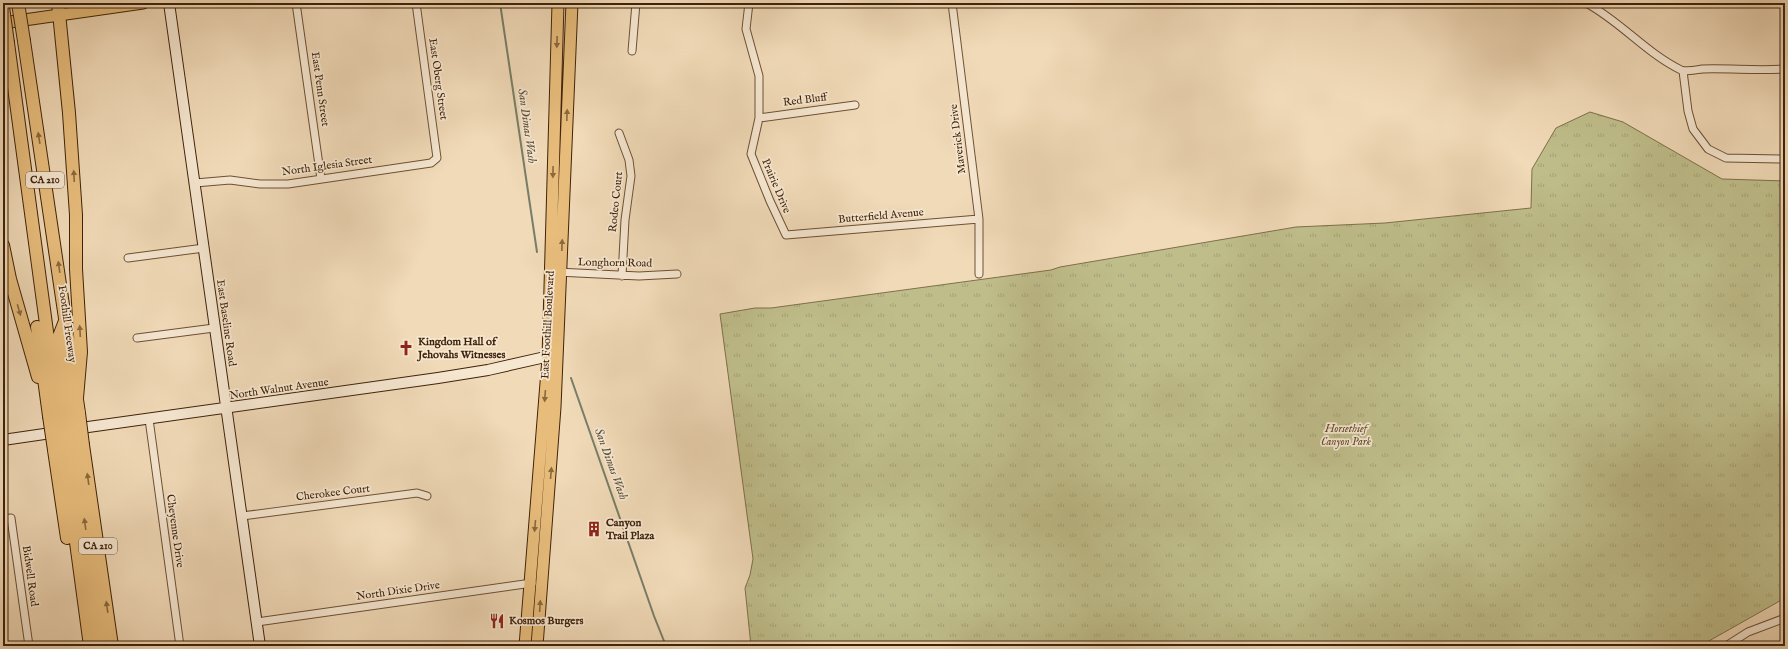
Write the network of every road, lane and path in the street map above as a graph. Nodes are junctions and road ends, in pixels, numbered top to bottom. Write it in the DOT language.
graph roads {
  1 [pos="19,3"];
  2 [pos="58,3"];
  3 [pos="143,3"];
  4 [pos="169,3"];
  5 [pos="296,3"];
  6 [pos="416,3"];
  7 [pos="558,3"];
  8 [pos="572,3"];
  9 [pos="636,3"];
  10 [pos="749,3"];
  11 [pos="952,3"];
  12 [pos="1586,3"];
  13 [pos="3,6"];
  14 [pos="59,15"];
  15 [pos="3,23"];
  16 [pos="632,51"];
  17 [pos="3,66"];
  18 [pos="1785,69"];
  19 [pos="1683,70"];
  20 [pos="855,105"];
  21 [pos="759,118"];
  22 [pos="619,133"];
  23 [pos="437,158"];
  24 [pos="1785,159"];
  25 [pos="321,179"];
  26 [pos="195,183"];
  27 [pos="979,219"];
  28 [pos="786,235"];
  29 [pos="3,245"];
  30 [pos="204,248"];
  31 [pos="128,258"];
  32 [pos="556,272"];
  33 [pos="677,274"];
  34 [pos="979,274"];
  35 [pos="622,276"];
  36 [pos="66,320"];
  37 [pos="214,328"];
  38 [pos="137,338"];
  39 [pos="553,356"];
  40 [pos="77,398"];
  41 [pos="226,408"];
  42 [pos="64,414"];
  43 [pos="149,419"];
  44 [pos="3,440"];
  45 [pos="69,447"];
  46 [pos="427,496"];
  47 [pos="242,516"];
  48 [pos="3,519"];
  49 [pos="542,582"];
  50 [pos="530,584"];
  51 [pos="1785,618"];
  52 [pos="257,622"];
  53 [pos="29,646"];
  54 [pos="83,646"];
  55 [pos="90,646"];
  56 [pos="101,646"];
  57 [pos="112,646"];
  58 [pos="180,646"];
  59 [pos="260,646"];
  60 [pos="525,646"];
  61 [pos="537,646"];
  62 [pos="1726,646"];
  1 -- 13 [label="main road"];
  36 -- 1 [label="highway, Foothill Freeway / CA 210, one-way, bridge"];
  2 -- 14 [label="highway"];
  3 -- 14 [label="main road"];
  4 -- 26 [label="main road, East Baseline Road"];
  5 -- 25 [label="street, East Penn Street"];
  6 -- 23 [label="street, East Oberg Street"];
  7 -- 32 [label="main road, East Foothill Boulevard, one-way"];
  32 -- 8 [label="main road, East Foothill Boulevard, one-way"];
  9 -- 16 [label="street"];
  10 -- 21 [label="street, Prairie Drive"];
  11 -- 27 [label="street, Maverick Drive"];
  12 -- 19 [label="street"];
  13 -- 42 [label="highway, bridge"];
  14 -- 15 [label="main road"];
  40 -- 14 [label="highway, one-way"];
  17 -- 42 [label="highway, Foothill Freeway / CA 210"];
  18 -- 19 [label="street"];
  19 -- 24 [label="street"];
  20 -- 21 [label="street, Red Bluff"];
  21 -- 28 [label="street, Prairie Drive"];
  22 -- 35 [label="street, Rodeo Court"];
  23 -- 25 [label="street, North Iglesia Street"];
  25 -- 26 [label="street, North Iglesia Street"];
  26 -- 30 [label="main road, East Baseline Road"];
  27 -- 28 [label="street, Butterfield Avenue"];
  27 -- 34 [label="street, Maverick Drive"];
  29 -- 42 [label="highway, one-way"];
  30 -- 31 [label="street"];
  30 -- 37 [label="main road, East Baseline Road"];
  32 -- 35 [label="street, Longhorn Road"];
  32 -- 39 [label="main road, East Foothill Boulevard"];
  33 -- 35 [label="street, Longhorn Road"];
  36 -- 40 [label="highway, Foothill Freeway / CA 210"];
  36 -- 42 [label="highway"];
  37 -- 38 [label="street"];
  37 -- 41 [label="main road, East Baseline Road"];
  39 -- 41 [label="main road, North Walnut Avenue"];
  49 -- 39 [label="main road, East Foothill Boulevard, one-way"];
  39 -- 50 [label="main road, East Foothill Boulevard, one-way"];
  40 -- 42 [label="highway, Foothill Freeway / CA 210"];
  41 -- 43 [label="main road, North Walnut Avenue"];
  41 -- 47 [label="main road, East Baseline Road"];
  42 -- 45 [label="highway, Foothill Freeway / CA 210, bridge"];
  42 -- 45 [label="highway, Foothill Freeway / CA 210, bridge"];
  43 -- 44 [label="main road, North Walnut Avenue"];
  43 -- 58 [label="street, Cheyenne Drive"];
  45 -- 54 [label="highway, Foothill Freeway / CA 210"];
  45 -- 55 [label="highway"];
  56 -- 45 [label="highway, one-way"];
  57 -- 45 [label="highway, Foothill Freeway / CA 210, one-way"];
  46 -- 47 [label="street, Cherokee Court"];
  47 -- 52 [label="main road, East Baseline Road"];
  48 -- 53 [label="street, Bidwell Road"];
  49 -- 50 [label="street, North Dixie Drive"];
  61 -- 49 [label="main road, East Foothill Boulevard, one-way"];
  50 -- 52 [label="street, North Dixie Drive"];
  50 -- 60 [label="main road, East Foothill Boulevard"];
  51 -- 62 [label="street"];
  52 -- 59 [label="main road, East Baseline Road"];
}
